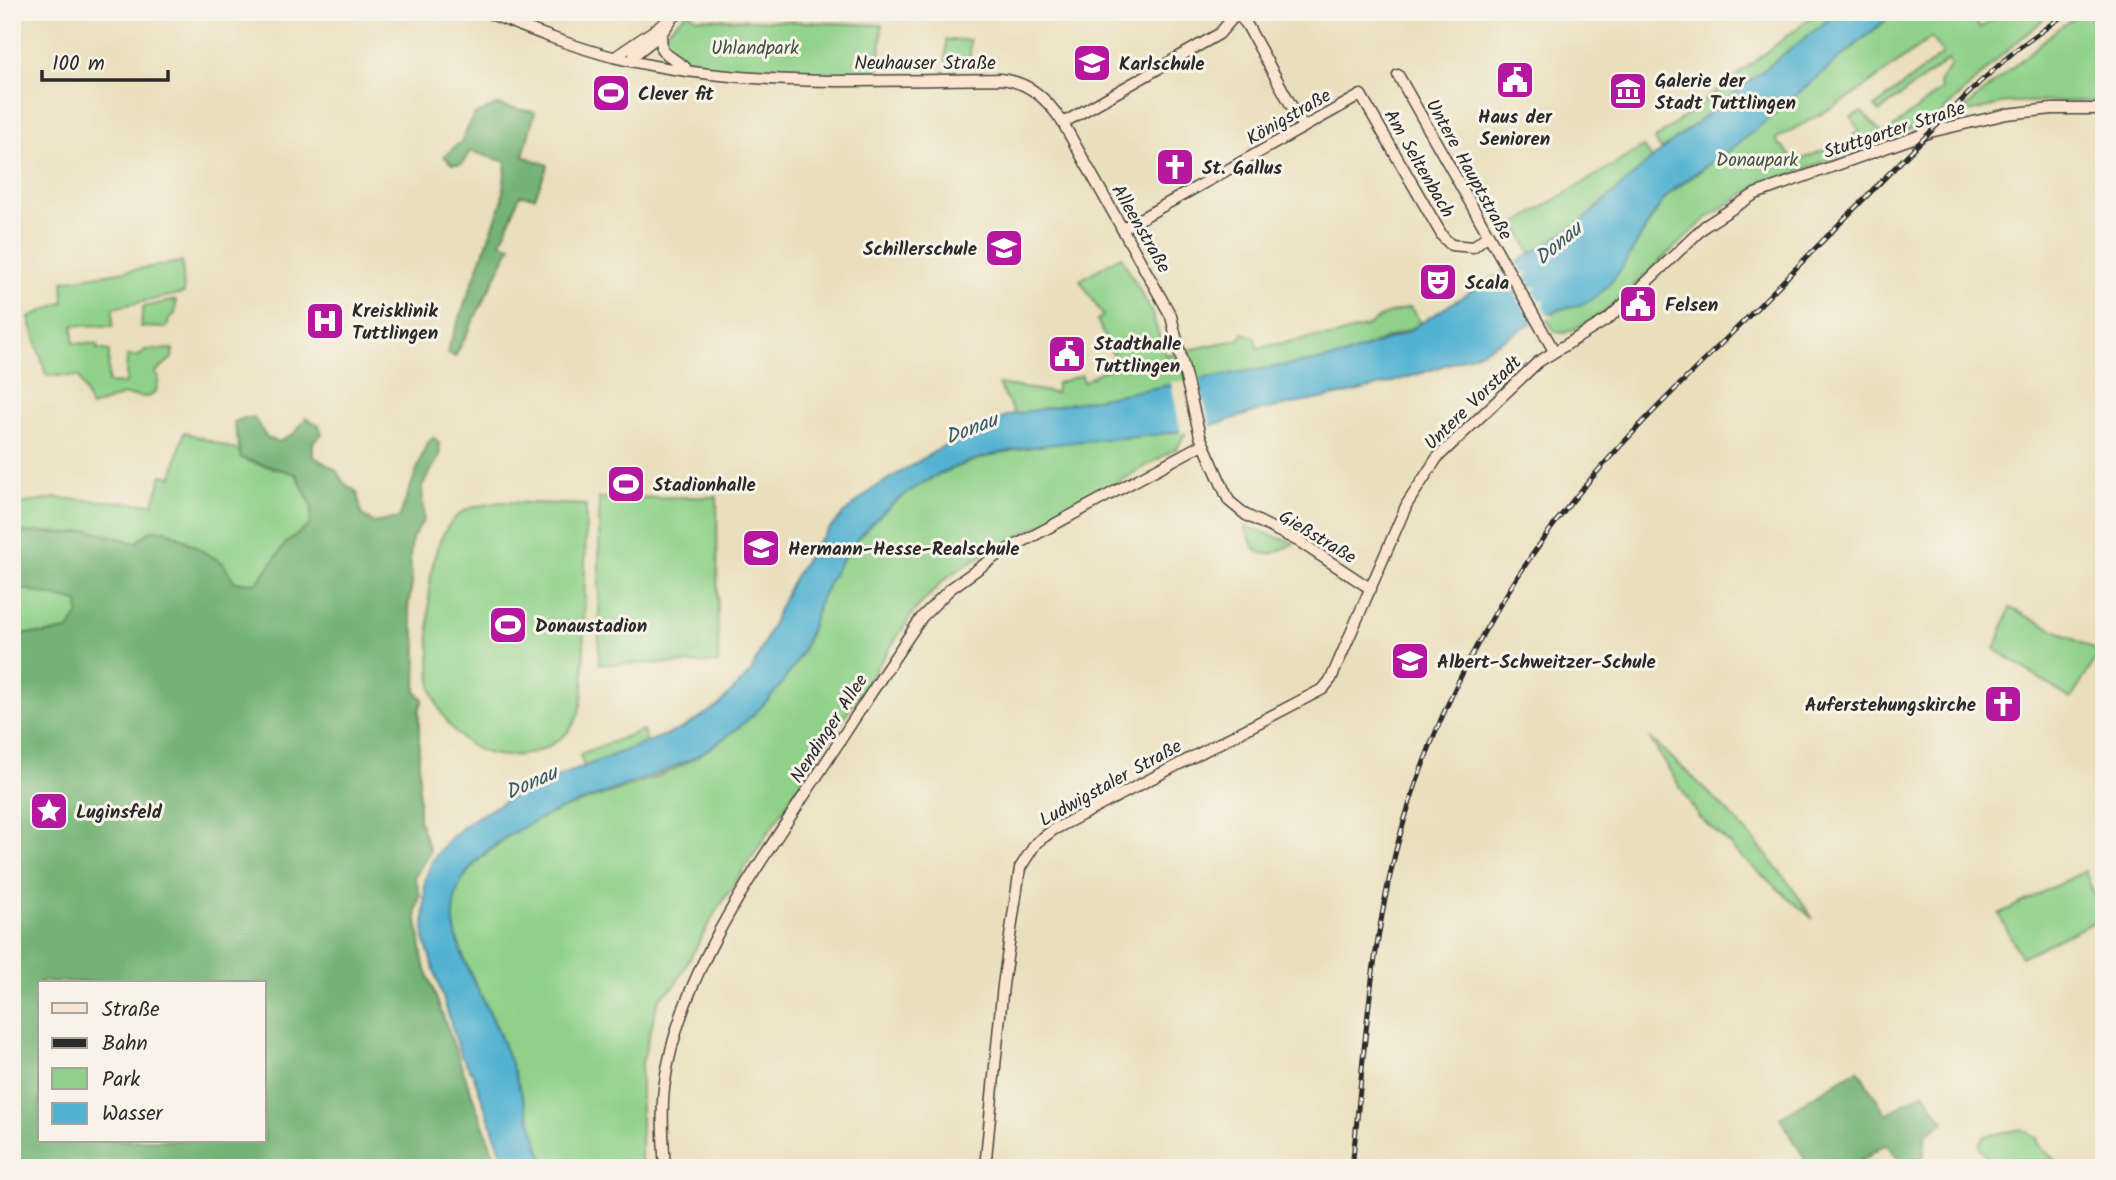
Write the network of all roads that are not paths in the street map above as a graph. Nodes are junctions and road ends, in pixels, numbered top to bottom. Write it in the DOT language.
graph roads {
  1 [pos="486,12"];
  2 [pos="681,12"];
  3 [pos="1238,13"];
  4 [pos="671,20"];
  5 [pos="661,34"];
  6 [pos="615,57"];
  7 [pos="633,61"];
  8 [pos="686,69"];
  9 [pos="1398,75"];
  10 [pos="1361,95"];
  11 [pos="2104,109"];
  12 [pos="1063,123"];
  13 [pos="1303,127"];
  14 [pos="1122,229"];
  15 [pos="1488,235"];
  16 [pos="1583,336"];
  17 [pos="1554,351"];
  18 [pos="1203,444"];
  19 [pos="1246,515"];
  20 [pos="1371,589"];
  21 [pos="665,1168"];
  22 [pos="985,1168"];
  1 -- 6 [label="street, Neuhauser Straße"];
  2 -- 4 [label="street"];
  3 -- 12 [label="street"];
  3 -- 13 [label="street"];
  4 -- 5 [label="street"];
  4 -- 6 [label="street"];
  5 -- 7 [label="street"];
  5 -- 8 [label="street"];
  6 -- 7 [label="street, Neuhauser Straße"];
  7 -- 8 [label="street, Neuhauser Straße"];
  8 -- 12 [label="street, Neuhauser Straße"];
  9 -- 15 [label="street, Untere Hauptstraße"];
  10 -- 13 [label="street, Königstraße"];
  10 -- 15 [label="street, Am Seltenbach"];
  11 -- 16 [label="street, Stuttgarter Straße"];
  12 -- 14 [label="street, Alleenstraße"];
  13 -- 14 [label="street, Königstraße"];
  14 -- 18 [label="street, Alleenstraße"];
  15 -- 17 [label="street, Untere Hauptstraße"];
  16 -- 17 [label="street, Untere Vorstadt"];
  17 -- 20 [label="street, Untere Vorstadt"];
  18 -- 19 [label="street, Alleenstraße"];
  18 -- 21 [label="street, Nendinger Allee"];
  19 -- 20 [label="street, Gießstraße"];
  20 -- 22 [label="street, Ludwigstaler Straße"];
}
